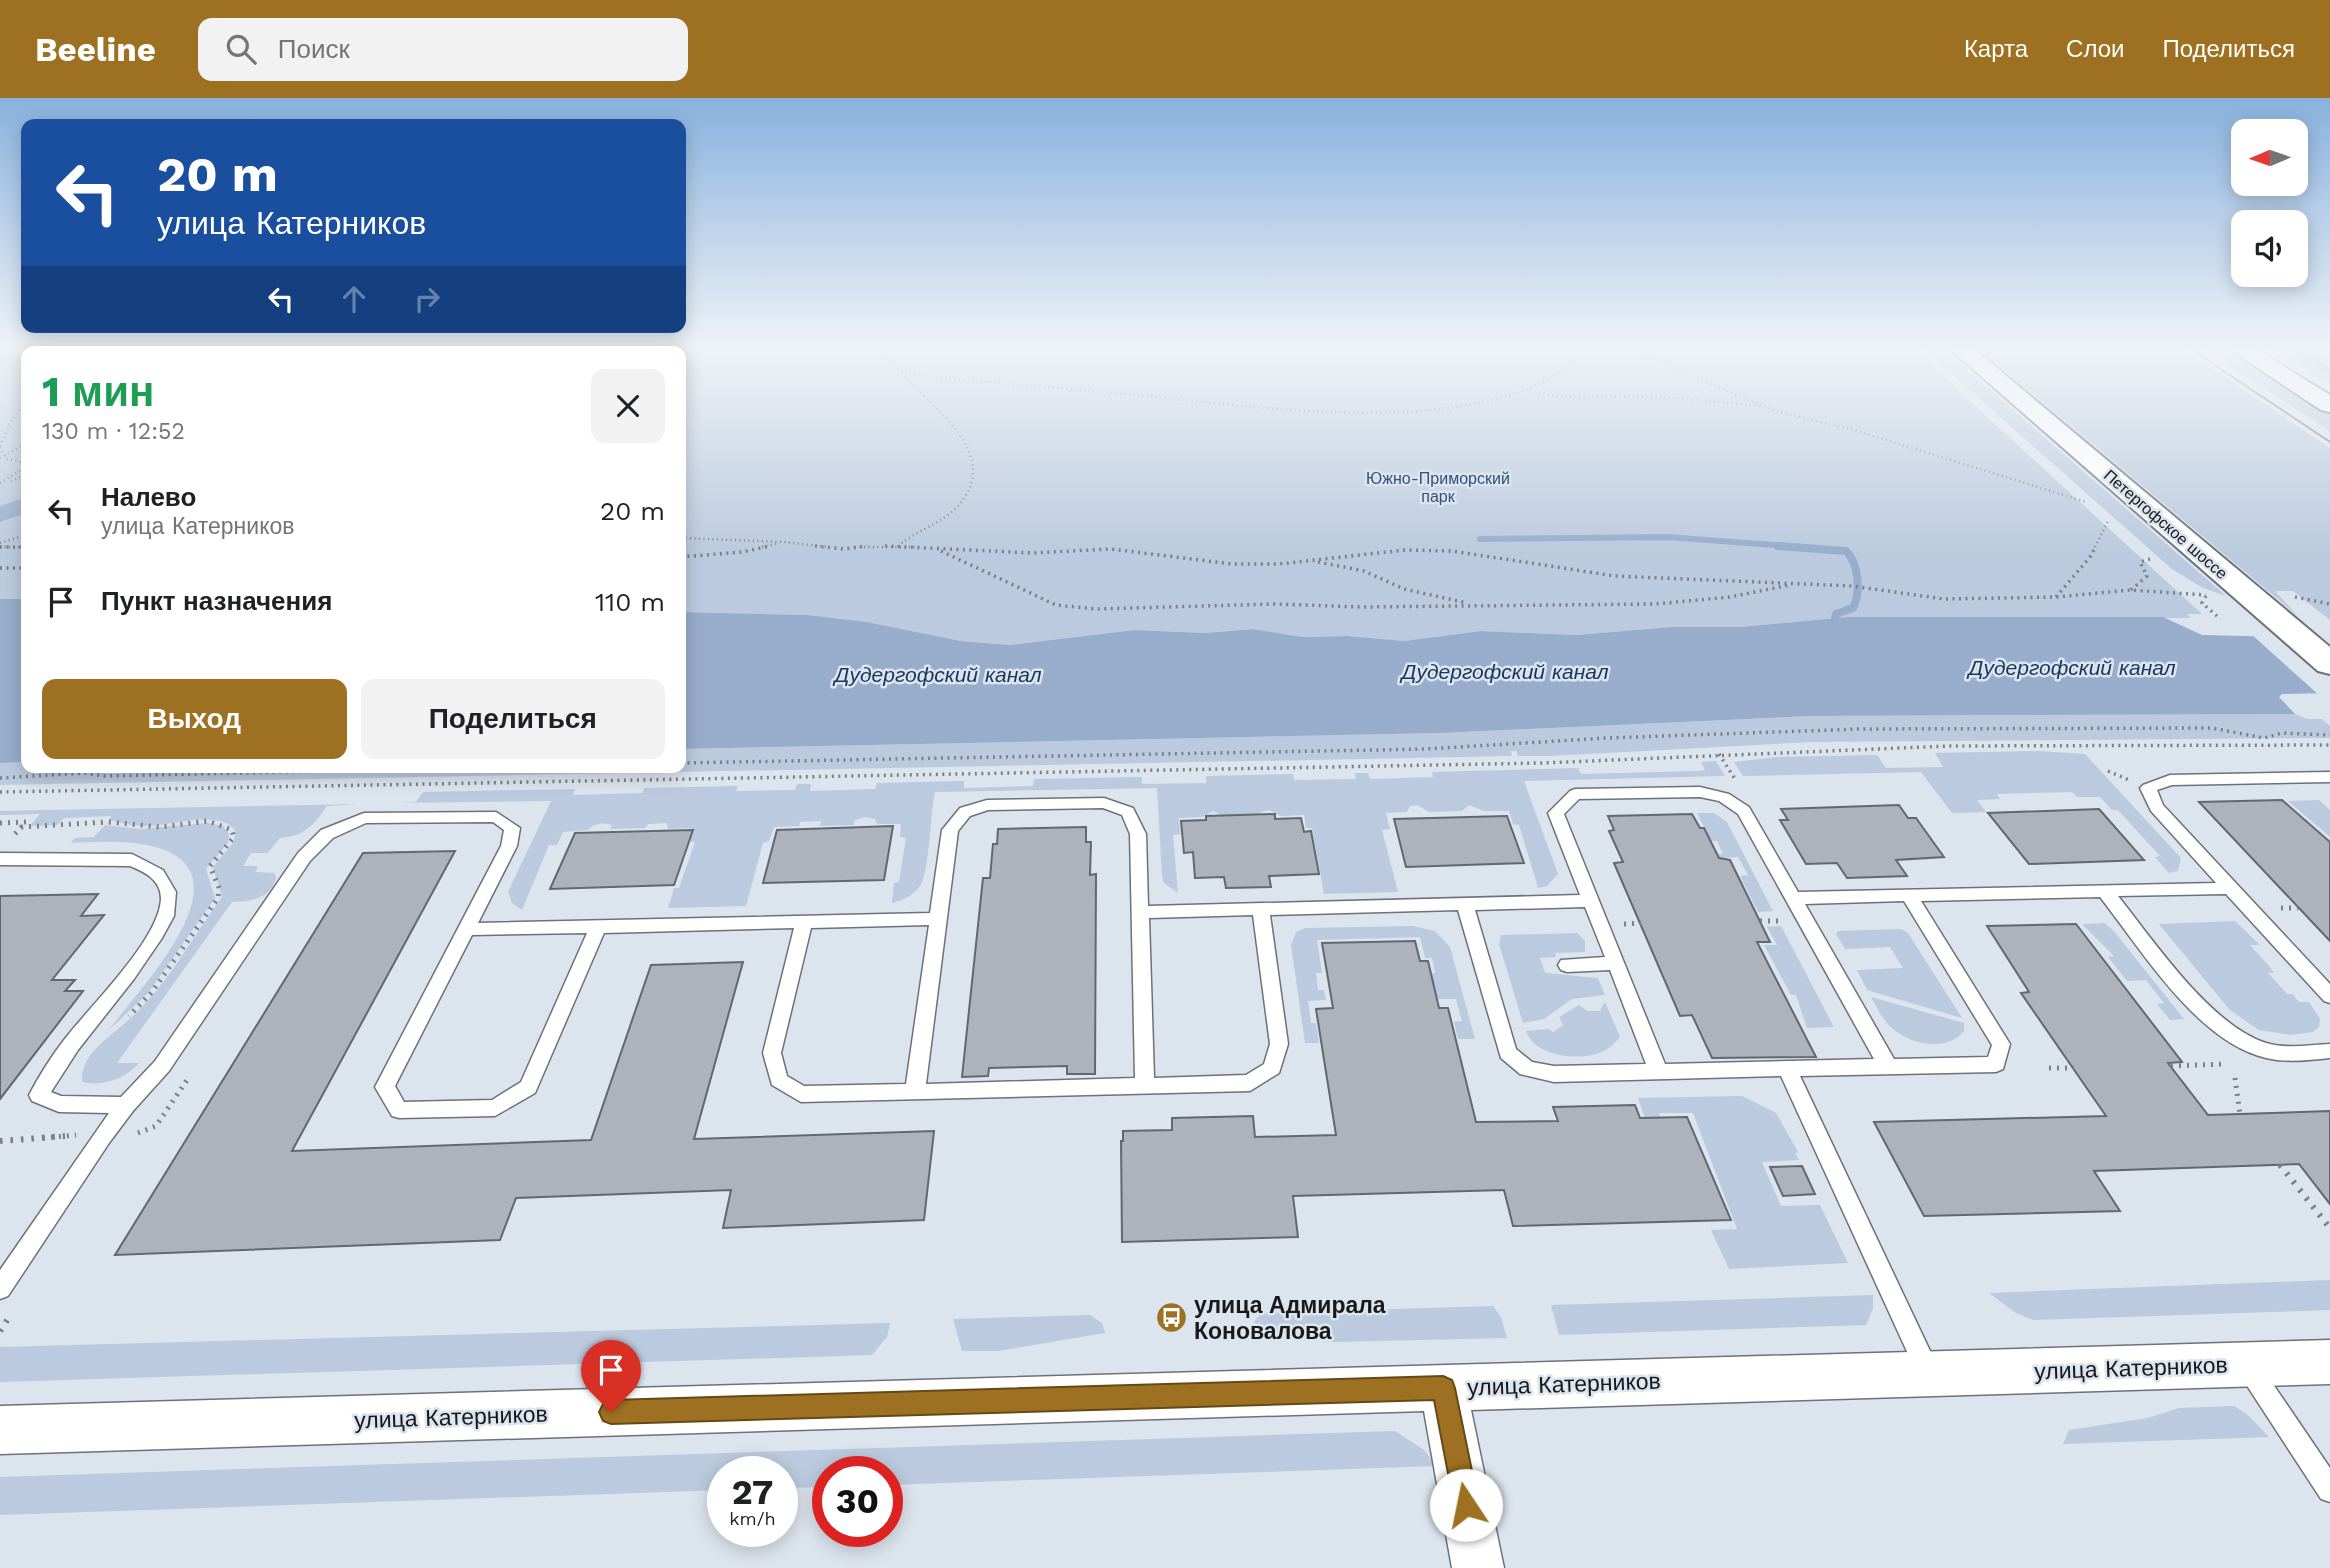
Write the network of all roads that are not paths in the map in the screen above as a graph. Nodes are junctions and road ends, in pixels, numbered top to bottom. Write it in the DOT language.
graph roads {
  1 [pos="2040,417"];
  2 [pos="2330,664"];
  3 [pos="2327,779"];
  4 [pos="0,859"];
  5 [pos="2231,888"];
  6 [pos="2105,892"];
  7 [pos="1909,897"];
  8 [pos="1793,898"];
  9 [pos="1591,901"];
  10 [pos="1465,904"];
  11 [pos="1261,909"];
  12 [pos="1140,912"];
  13 [pos="938,919"];
  14 [pos="804,922"];
  15 [pos="598,926"];
  16 [pos="466,929"];
  17 [pos="1616,963"];
  18 [pos="1567,965"];
  19 [pos="2330,996"];
  20 [pos="2330,1051"];
  21 [pos="1888,1066"];
  22 [pos="1787,1069"];
  23 [pos="1659,1072"];
  24 [pos="1145,1086"];
  25 [pos="915,1092"];
  26 [pos="126,1105"];
  27 [pos="0,1289"];
  28 [pos="2330,1362"];
  29 [pos="2246,1364"];
  30 [pos="1929,1374"];
  31 [pos="1443,1388"];
  32 [pos="0,1430"];
  33 [pos="2330,1490"];
  34 [pos="1478,1568"];
  1 -- 2 [label="street, Петергофское шоссе"];
  3 -- 5 [label="lane"];
  4 -- 26 [label="lane"];
  5 -- 6 [label="lane"];
  5 -- 19 [label="lane"];
  6 -- 7 [label="lane"];
  6 -- 20 [label="lane"];
  7 -- 8 [label="lane"];
  7 -- 21 [label="lane"];
  8 -- 9 [label="lane"];
  8 -- 21 [label="lane"];
  9 -- 10 [label="lane"];
  9 -- 17 [label="lane"];
  10 -- 11 [label="lane"];
  10 -- 23 [label="lane"];
  11 -- 12 [label="lane"];
  11 -- 24 [label="lane"];
  12 -- 13 [label="lane"];
  12 -- 24 [label="lane"];
  13 -- 14 [label="lane"];
  13 -- 25 [label="lane"];
  14 -- 15 [label="lane"];
  14 -- 25 [label="lane"];
  15 -- 16 [label="lane"];
  15 -- 16 [label="lane"];
  16 -- 26 [label="lane"];
  17 -- 18 [label="lane"];
  17 -- 23 [label="lane"];
  21 -- 22 [label="lane"];
  22 -- 23 [label="lane"];
  22 -- 30 [label="lane"];
  24 -- 25 [label="lane"];
  26 -- 27 [label="lane"];
  28 -- 29 [label="street, улица Катерников"];
  29 -- 30 [label="street, улица Катерников"];
  29 -- 33 [label="lane"];
  30 -- 31 [label="street, улица Катерников"];
  31 -- 32 [label="street, улица Катерников"];
  31 -- 34 [label="street"];
}
